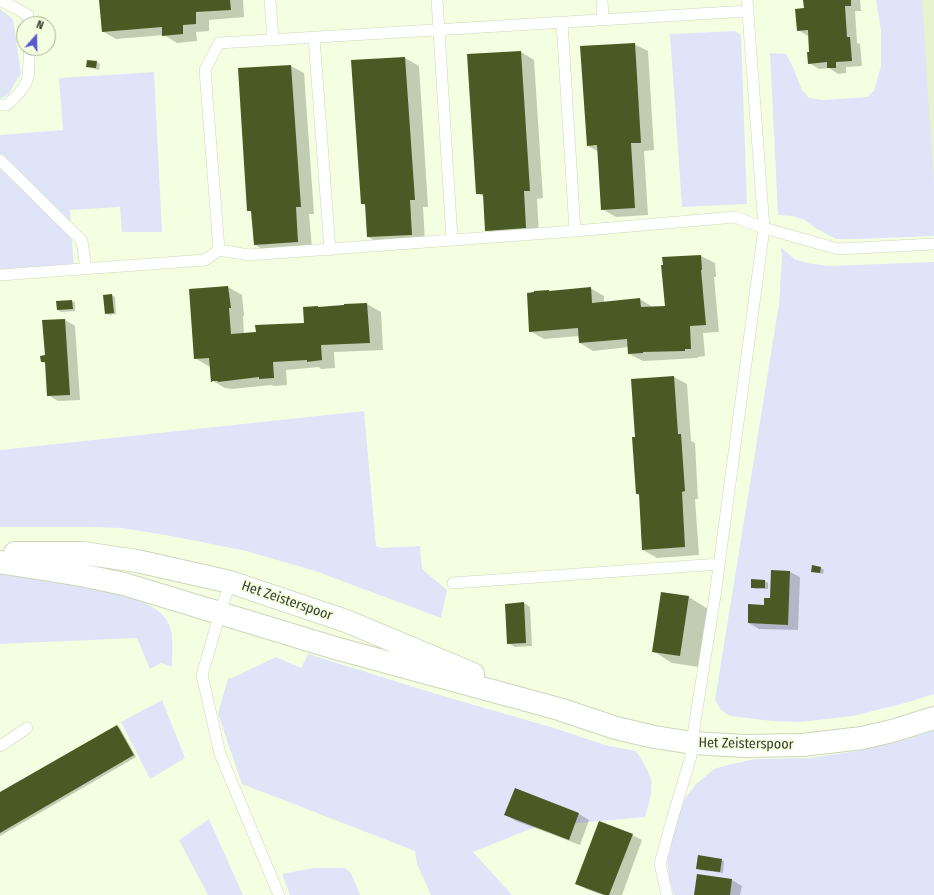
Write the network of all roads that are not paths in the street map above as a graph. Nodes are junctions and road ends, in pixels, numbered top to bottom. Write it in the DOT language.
graph roads {
  1 [pos="0,0"];
  2 [pos="270,0"];
  3 [pos="437,0"];
  4 [pos="602,0"];
  5 [pos="747,0"];
  6 [pos="748,11"];
  7 [pos="28,16"];
  8 [pos="603,20"];
  9 [pos="562,22"];
  10 [pos="438,29"];
  11 [pos="314,38"];
  12 [pos="272,39"];
  13 [pos="29,56"];
  14 [pos="0,106"];
  15 [pos="0,160"];
  16 [pos="764,228"];
  17 [pos="575,231"];
  18 [pos="452,240"];
  19 [pos="934,244"];
  20 [pos="219,250"];
  21 [pos="330,250"];
  22 [pos="86,268"];
  23 [pos="0,274"];
  24 [pos="0,553"];
  25 [pos="0,562"];
  26 [pos="720,564"];
  27 [pos="230,582"];
  28 [pos="453,582"];
  29 [pos="220,613"];
  30 [pos="559,709"];
  31 [pos="934,718"];
  32 [pos="27,728"];
  33 [pos="693,743"];
  34 [pos="0,746"];
  35 [pos="279,895"];
  36 [pos="667,895"];
  1 -- 7 [label="lane"];
  2 -- 12 [label="lane"];
  3 -- 10 [label="lane"];
  4 -- 8 [label="lane"];
  5 -- 6 [label="lane"];
  6 -- 8 [label="lane"];
  6 -- 16 [label="lane"];
  8 -- 9 [label="lane"];
  9 -- 10 [label="lane"];
  9 -- 17 [label="lane"];
  10 -- 11 [label="lane"];
  10 -- 18 [label="lane"];
  11 -- 12 [label="lane"];
  11 -- 21 [label="lane"];
  12 -- 20 [label="lane"];
  13 -- 14 [label="lane"];
  15 -- 22 [label="lane"];
  16 -- 17 [label="lane"];
  16 -- 19 [label="lane"];
  16 -- 26 [label="lane"];
  17 -- 18 [label="lane"];
  18 -- 21 [label="lane"];
  20 -- 21 [label="lane"];
  20 -- 22 [label="lane"];
  22 -- 23 [label="lane"];
  24 -- 27 [label="street, Het Zeisterspoor"];
  25 -- 29 [label="street, Het Zeisterspoor"];
  26 -- 28 [label="lane"];
  26 -- 33 [label="lane"];
  27 -- 29 [label="lane"];
  27 -- 30 [label="street, Het Zeisterspoor"];
  29 -- 30 [label="street, Het Zeisterspoor"];
  29 -- 35 [label="lane"];
  30 -- 33 [label="street, Het Zeisterspoor"];
  31 -- 33 [label="street, Het Zeisterspoor"];
  32 -- 34 [label="lane"];
  33 -- 36 [label="lane"];
}
